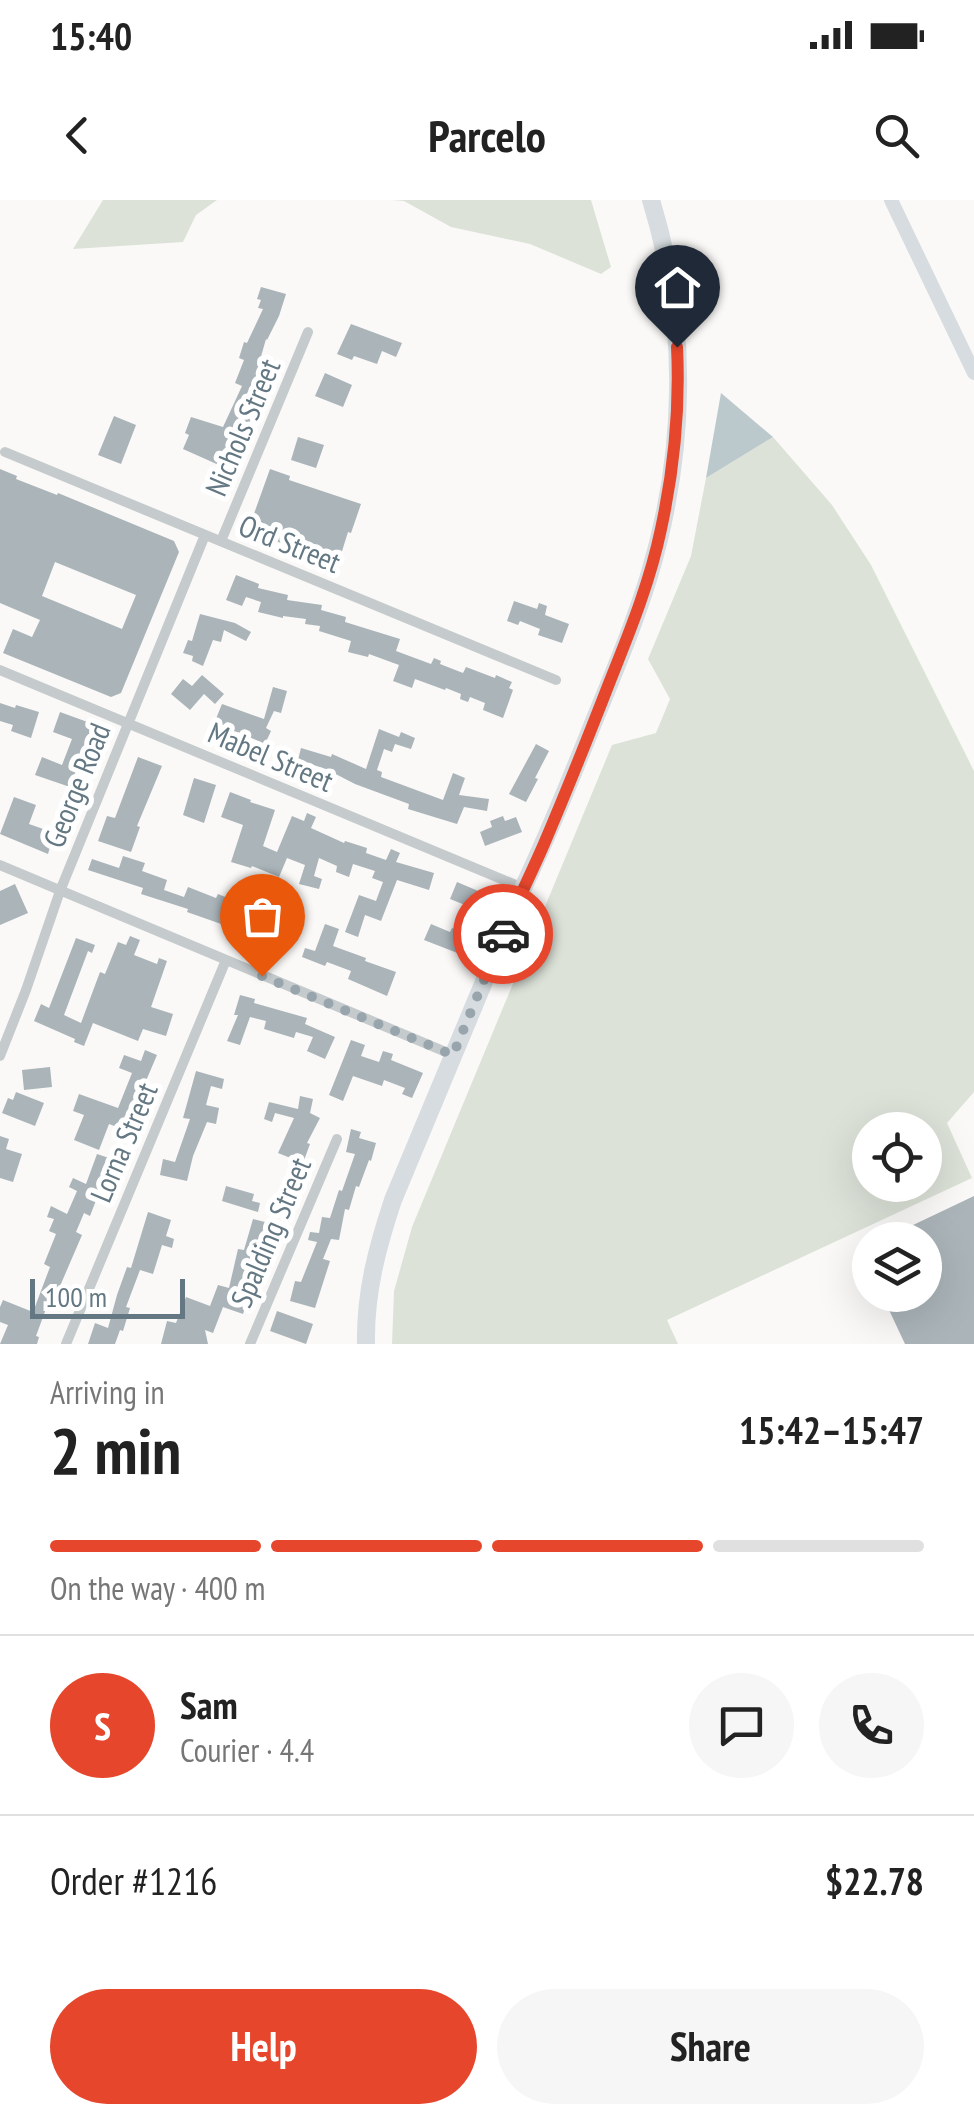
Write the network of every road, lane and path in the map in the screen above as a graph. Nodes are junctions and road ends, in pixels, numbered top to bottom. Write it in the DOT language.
graph roads {
  1 [pos="654,200"];
  2 [pos="891,200"];
  3 [pos="308,332"];
  4 [pos="974,372"];
  5 [pos="4,452"];
  6 [pos="205,534"];
  7 [pos="221,542"];
  8 [pos="0,670"];
  9 [pos="556,680"];
  10 [pos="128,723"];
  11 [pos="0,865"];
  12 [pos="523,888"];
  13 [pos="60,890"];
  14 [pos="226,960"];
  15 [pos="453,1055"];
  16 [pos="0,1056"];
  17 [pos="336,1139"];
  18 [pos="66,1344"];
  19 [pos="250,1344"];
  20 [pos="366,1344"];
  1 -- 12 [label="highway"];
  2 -- 4 [label="main road"];
  3 -- 7 [label="street, Nichols Street"];
  5 -- 6 [label="street, Ord Street"];
  6 -- 7 [label="street, Ord Street"];
  6 -- 10 [label="street, George Road"];
  7 -- 9 [label="street, Ord Street"];
  8 -- 10 [label="street, Mabel Street"];
  10 -- 12 [label="street, Mabel Street"];
  10 -- 13 [label="street, George Road"];
  11 -- 13 [label="street"];
  12 -- 15 [label="highway"];
  13 -- 14 [label="street"];
  13 -- 16 [label="street, George Road"];
  14 -- 15 [label="street"];
  14 -- 18 [label="street, Lorna Street"];
  15 -- 20 [label="highway"];
  17 -- 19 [label="street, Spalding Street"];
}
